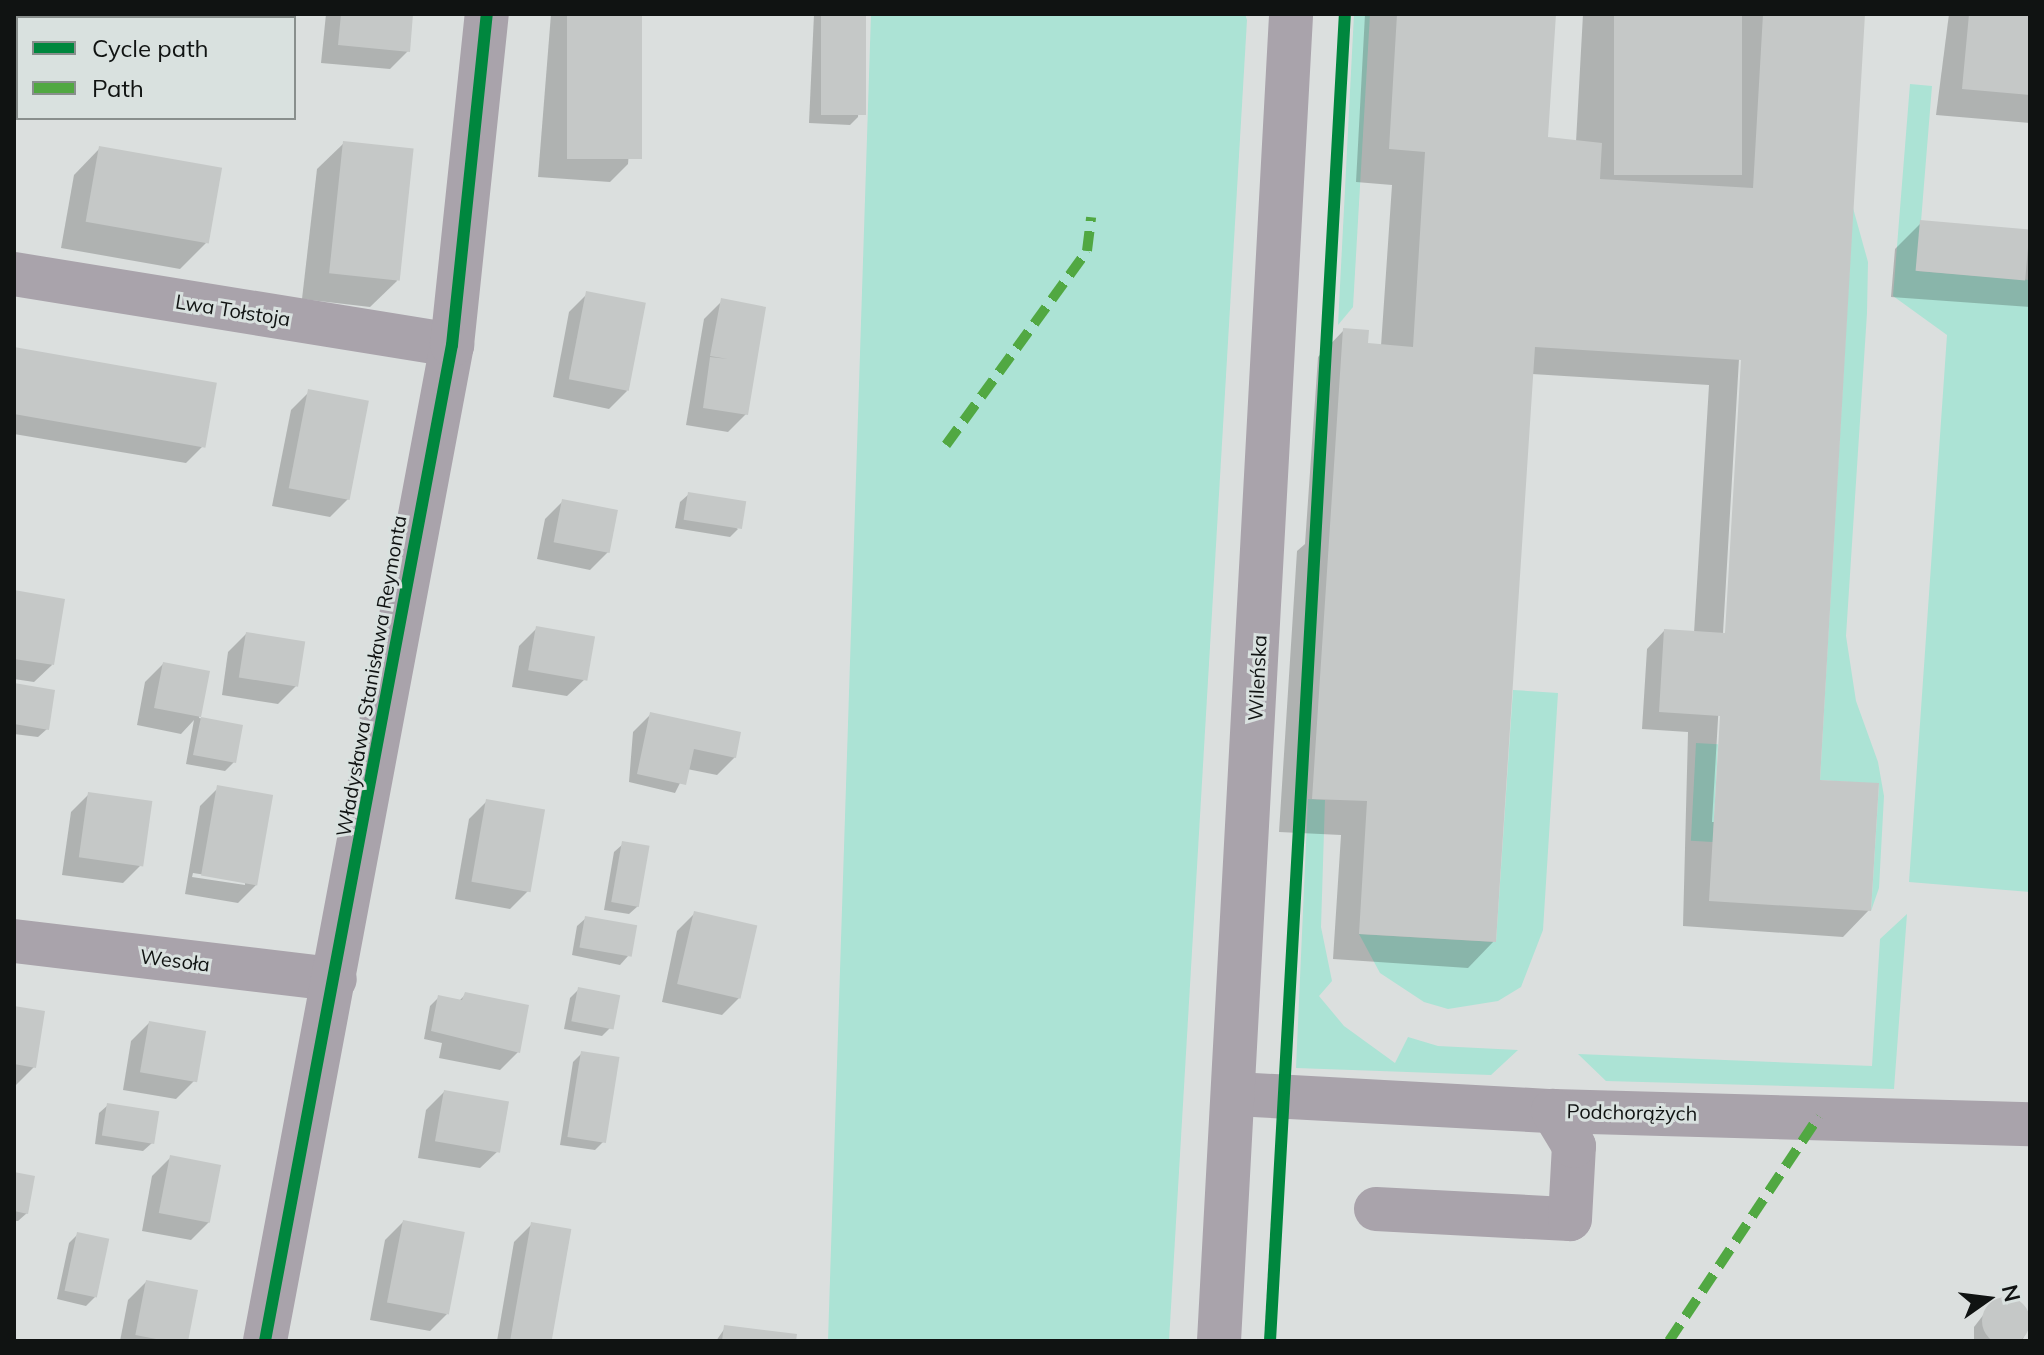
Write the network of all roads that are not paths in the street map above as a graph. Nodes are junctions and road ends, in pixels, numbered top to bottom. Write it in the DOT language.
graph roads {
  1 [pos="487,14"];
  2 [pos="1291,14"];
  3 [pos="14,274"];
  4 [pos="452,345"];
  5 [pos="14,941"];
  6 [pos="335,979"];
  7 [pos="1235,1094"];
  8 [pos="1553,1111"];
  9 [pos="2030,1124"];
  10 [pos="1376,1209"];
  11 [pos="265,1341"];
  12 [pos="1219,1341"];
  1 -- 4 [label="street, Władysława Stanisława Reymonta"];
  2 -- 7 [label="street, Wileńska"];
  3 -- 4 [label="street, Lwa Tołstoja"];
  4 -- 6 [label="street, Władysława Stanisława Reymonta"];
  5 -- 6 [label="street, Wesoła"];
  6 -- 11 [label="street, Władysława Stanisława Reymonta"];
  7 -- 8 [label="street, Podchorążych"];
  7 -- 12 [label="street, Wileńska"];
  8 -- 9 [label="street, Podchorążych"];
  8 -- 10 [label="street"];
}
